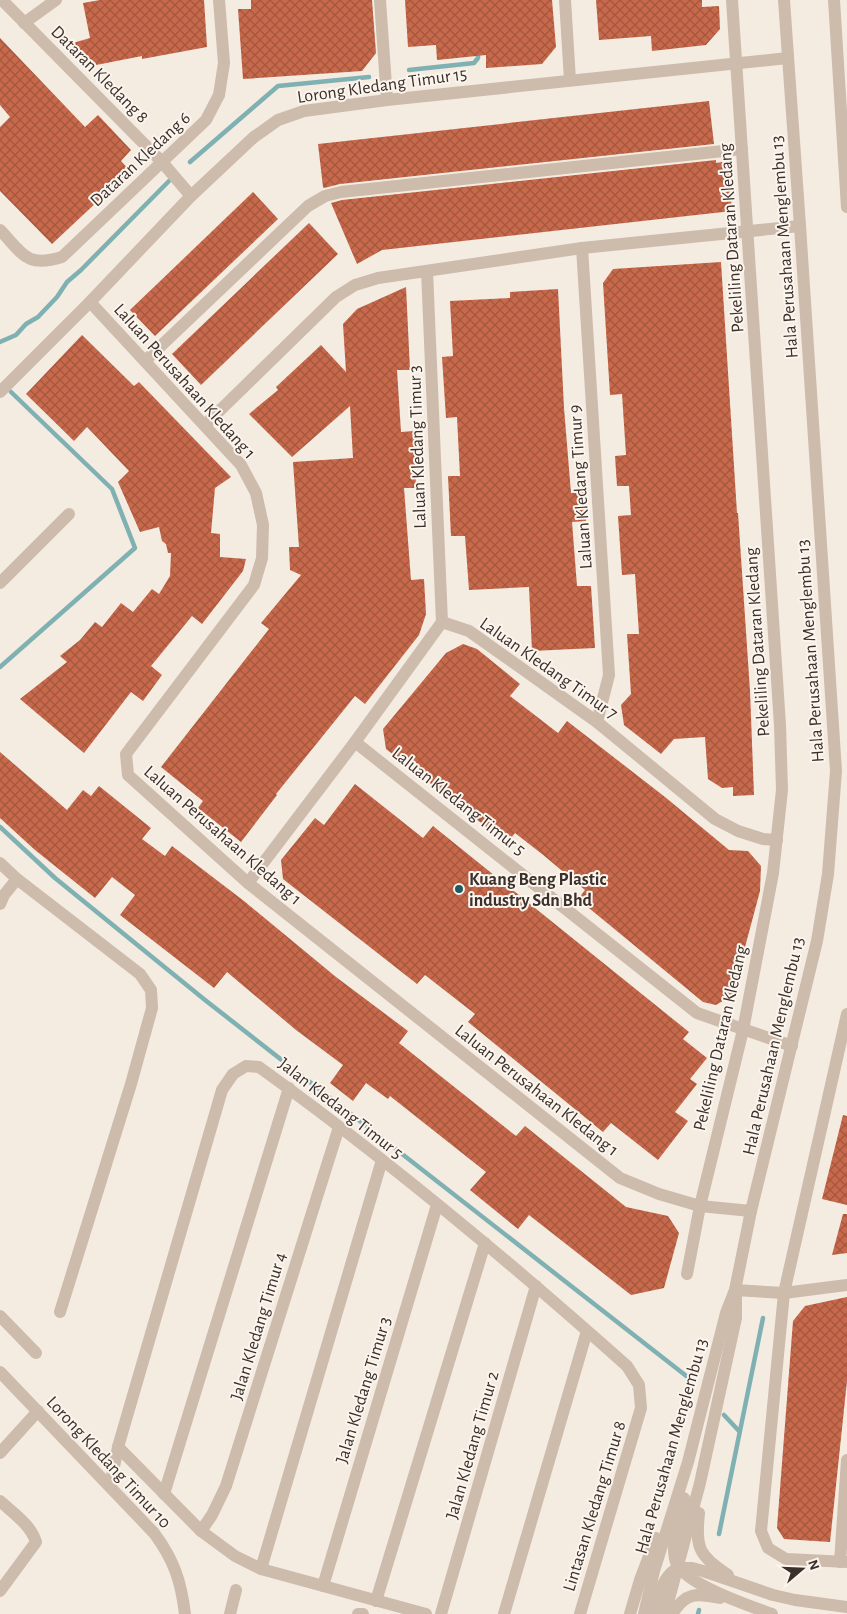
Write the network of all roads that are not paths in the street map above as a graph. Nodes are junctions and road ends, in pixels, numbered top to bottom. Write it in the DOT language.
graph roads {
  1 [pos="2,0"];
  2 [pos="56,0"];
  3 [pos="219,0"];
  4 [pos="380,0"];
  5 [pos="565,0"];
  6 [pos="732,0"];
  7 [pos="784,0"];
  8 [pos="834,0"];
  9 [pos="24,23"];
  10 [pos="788,58"];
  11 [pos="736,63"];
  12 [pos="570,80"];
  13 [pos="387,100"];
  14 [pos="742,149"];
  15 [pos="162,162"];
  16 [pos="191,196"];
  17 [pos="847,207"];
  18 [pos="800,226"];
  19 [pos="0,230"];
  20 [pos="748,231"];
  21 [pos="582,248"];
  22 [pos="427,271"];
  23 [pos="90,302"];
  24 [pos="145,362"];
  25 [pos="0,392"];
  26 [pos="205,425"];
  27 [pos="70,514"];
  28 [pos="0,582"];
  29 [pos="442,622"];
  30 [pos="597,722"];
  31 [pos="355,742"];
  32 [pos="841,771"];
  33 [pos="777,840"];
  34 [pos="0,863"];
  35 [pos="17,879"];
  36 [pos="248,883"];
  37 [pos="0,904"];
  38 [pos="847,1014"];
  39 [pos="743,1030"];
  40 [pos="792,1046"];
  41 [pos="288,1088"];
  42 [pos="339,1127"];
  43 [pos="382,1160"];
  44 [pos="437,1205"];
  45 [pos="700,1206"];
  46 [pos="751,1211"];
  47 [pos="485,1243"];
  48 [pos="686,1274"];
  49 [pos="847,1285"];
  50 [pos="536,1286"];
  51 [pos="735,1290"];
  52 [pos="784,1293"];
  53 [pos="60,1312"];
  54 [pos="0,1316"];
  55 [pos="588,1331"];
  56 [pos="36,1353"];
  57 [pos="0,1372"];
  58 [pos="641,1408"];
  59 [pos="38,1411"];
  60 [pos="695,1436"];
  61 [pos="118,1447"];
  62 [pos="0,1453"];
  63 [pos="847,1460"];
  64 [pos="688,1462"];
  65 [pos="700,1483"];
  66 [pos="110,1486"];
  67 [pos="164,1494"];
  68 [pos="0,1501"];
  69 [pos="201,1531"];
  70 [pos="843,1562"];
  71 [pos="678,1568"];
  72 [pos="261,1569"];
  73 [pos="323,1586"];
  74 [pos="744,1586"];
  75 [pos="236,1590"];
  76 [pos="0,1591"];
  77 [pos="376,1601"];
  78 [pos="739,1602"];
  79 [pos="847,1607"];
  80 [pos="185,1614"];
  81 [pos="230,1614"];
  82 [pos="358,1614"];
  83 [pos="364,1614"];
  84 [pos="426,1614"];
  85 [pos="441,1614"];
  86 [pos="504,1614"];
  87 [pos="580,1614"];
  88 [pos="630,1614"];
  89 [pos="644,1614"];
  90 [pos="653,1614"];
  91 [pos="665,1614"];
  92 [pos="672,1614"];
  93 [pos="772,1614"];
  1 -- 9 [label="street, Dataran Kledang 8"];
  2 -- 9 [label="street"];
  3 -- 15 [label="street, Dataran Kledang 6"];
  4 -- 13 [label="street"];
  5 -- 12 [label="street"];
  6 -- 11 [label="street, Pekeliling Dataran Kledang"];
  7 -- 10 [label="street, Hala Perusahaan Menglembu 13"];
  8 -- 17 [label="street"];
  9 -- 15 [label="street, Dataran Kledang 8"];
  10 -- 11 [label="street, Lorong Kledang Timur 15"];
  10 -- 18 [label="street, Hala Perusahaan Menglembu 13"];
  11 -- 12 [label="street, Lorong Kledang Timur 15"];
  11 -- 14 [label="street, Pekeliling Dataran Kledang"];
  12 -- 13 [label="street, Lorong Kledang Timur 15"];
  13 -- 16 [label="street, Lorong Kledang Timur 15"];
  14 -- 20 [label="street, Pekeliling Dataran Kledang"];
  14 -- 24 [label="street"];
  15 -- 16 [label="street, Dataran Kledang 8"];
  15 -- 19 [label="street, Dataran Kledang 6"];
  16 -- 23 [label="street, Lorong Kledang Timur 15"];
  18 -- 20 [label="street"];
  18 -- 32 [label="street, Hala Perusahaan Menglembu 13"];
  20 -- 21 [label="street"];
  20 -- 33 [label="street, Pekeliling Dataran Kledang"];
  21 -- 22 [label="street"];
  21 -- 30 [label="street, Laluan Kledang Timur 9"];
  22 -- 26 [label="street"];
  22 -- 29 [label="street, Laluan Kledang Timur 3"];
  23 -- 24 [label="street, Laluan Perusahaan Kledang 1"];
  23 -- 25 [label="street, Lorong Kledang Timur 15"];
  24 -- 26 [label="street, Laluan Perusahaan Kledang 1"];
  26 -- 36 [label="street, Laluan Perusahaan Kledang 1"];
  27 -- 28 [label="street"];
  29 -- 30 [label="street, Laluan Kledang Timur 7"];
  29 -- 31 [label="street"];
  30 -- 33 [label="street, Laluan Kledang Timur 7"];
  31 -- 36 [label="street"];
  31 -- 39 [label="street, Laluan Kledang Timur 5"];
  32 -- 40 [label="street, Hala Perusahaan Menglembu 13"];
  33 -- 39 [label="street, Pekeliling Dataran Kledang"];
  34 -- 35 [label="street"];
  35 -- 37 [label="street"];
  35 -- 53 [label="street"];
  36 -- 45 [label="street, Laluan Perusahaan Kledang 1"];
  38 -- 52 [label="street"];
  39 -- 40 [label="street, Laluan Kledang Timur 5"];
  39 -- 45 [label="street, Pekeliling Dataran Kledang"];
  40 -- 46 [label="street, Hala Perusahaan Menglembu 13"];
  41 -- 42 [label="street, Jalan Kledang Timur 5"];
  41 -- 61 [label="street, Jalan Kledang Timur 5"];
  41 -- 67 [label="street"];
  42 -- 43 [label="street, Jalan Kledang Timur 5"];
  42 -- 69 [label="street, Jalan Kledang Timur 4"];
  43 -- 44 [label="street, Jalan Kledang Timur 5"];
  43 -- 72 [label="street"];
  44 -- 47 [label="street, Jalan Kledang Timur 5"];
  44 -- 73 [label="street, Jalan Kledang Timur 3"];
  45 -- 46 [label="street, Laluan Perusahaan Kledang 1"];
  45 -- 48 [label="street, Pekeliling Dataran Kledang"];
  46 -- 51 [label="street, Hala Perusahaan Menglembu 13"];
  47 -- 50 [label="street, Jalan Kledang Timur 5"];
  47 -- 77 [label="street"];
  49 -- 52 [label="street"];
  50 -- 55 [label="street, Jalan Kledang Timur 5"];
  50 -- 85 [label="street, Jalan Kledang Timur 2"];
  51 -- 52 [label="street"];
  51 -- 60 [label="street, Hala Perusahaan Menglembu 13"];
  51 -- 65 [label="street, Hala Perusahaan Menglembu 13"];
  52 -- 70 [label="street"];
  54 -- 56 [label="street"];
  55 -- 58 [label="street, Jalan Kledang Timur 5"];
  55 -- 86 [label="street"];
  57 -- 59 [label="street, Lorong Kledang Timur 10"];
  58 -- 87 [label="street, Lintasan Kledang Timur 8"];
  59 -- 62 [label="street"];
  59 -- 66 [label="street, Lorong Kledang Timur 10"];
  60 -- 64 [label="street, Hala Perusahaan Menglembu 13"];
  60 -- 88 [label="street"];
  61 -- 66 [label="street, Jalan Kledang Timur 5"];
  61 -- 67 [label="street"];
  63 -- 70 [label="street"];
  64 -- 71 [label="street"];
  64 -- 89 [label="street, Hala Perusahaan Menglembu 13"];
  65 -- 71 [label="street, Hala Perusahaan Menglembu 13"];
  65 -- 74 [label="street"];
  66 -- 80 [label="street, Lorong Kledang Timur 10"];
  67 -- 69 [label="street"];
  68 -- 76 [label="street"];
  69 -- 72 [label="street"];
  71 -- 74 [label="street"];
  71 -- 78 [label="street"];
  71 -- 90 [label="street"];
  71 -- 91 [label="street, Hala Perusahaan Menglembu 13"];
  72 -- 73 [label="street"];
  73 -- 77 [label="street"];
  74 -- 79 [label="street"];
  75 -- 81 [label="street"];
  77 -- 84 [label="street"];
  78 -- 92 [label="street"];
  78 -- 93 [label="street"];
  82 -- 83 [label="street"];
}
